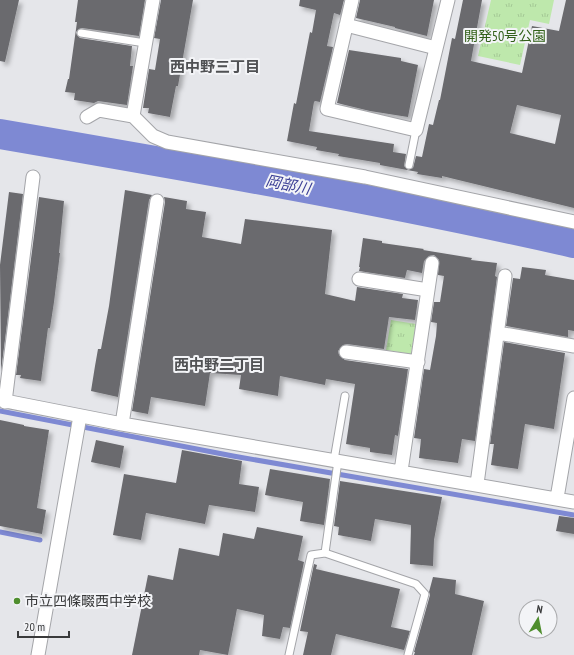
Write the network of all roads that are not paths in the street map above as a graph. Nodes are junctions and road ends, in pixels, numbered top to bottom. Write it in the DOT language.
graph roads {
  1 [pos="153,0"];
  2 [pos="352,0"];
  3 [pos="448,0"];
  4 [pos="346,25"];
  5 [pos="81,33"];
  6 [pos="145,43"];
  7 [pos="436,48"];
  8 [pos="133,116"];
  9 [pos="87,117"];
  10 [pos="416,130"];
  11 [pos="409,165"];
  12 [pos="33,177"];
  13 [pos="157,201"];
  14 [pos="574,222"];
  15 [pos="432,263"];
  16 [pos="505,276"];
  17 [pos="359,279"];
  18 [pos="428,290"];
  19 [pos="498,333"];
  20 [pos="574,346"];
  21 [pos="346,352"];
  22 [pos="418,362"];
  23 [pos="346,396"];
  24 [pos="574,398"];
  25 [pos="3,401"];
  26 [pos="80,416"];
  27 [pos="122,424"];
  28 [pos="336,463"];
  29 [pos="401,471"];
  30 [pos="477,484"];
  31 [pos="557,498"];
  32 [pos="574,502"];
  33 [pos="325,553"];
  34 [pos="38,655"];
  35 [pos="289,655"];
  36 [pos="408,655"];
  1 -- 6 [label="street"];
  2 -- 4 [label="street"];
  3 -- 7 [label="street"];
  4 -- 7 [label="street"];
  4 -- 10 [label="street"];
  5 -- 6 [label="lane"];
  6 -- 8 [label="street"];
  7 -- 10 [label="street"];
  8 -- 9 [label="street"];
  8 -- 14 [label="street"];
  10 -- 11 [label="lane"];
  12 -- 25 [label="street"];
  13 -- 27 [label="street"];
  15 -- 18 [label="street"];
  16 -- 19 [label="street"];
  17 -- 18 [label="street"];
  18 -- 22 [label="street"];
  19 -- 20 [label="street"];
  19 -- 30 [label="street"];
  21 -- 22 [label="street"];
  22 -- 29 [label="street"];
  23 -- 28 [label="lane"];
  24 -- 31 [label="street"];
  25 -- 26 [label="street"];
  26 -- 27 [label="street"];
  26 -- 34 [label="street"];
  27 -- 28 [label="street"];
  28 -- 29 [label="street"];
  28 -- 33 [label="lane"];
  29 -- 30 [label="street"];
  30 -- 31 [label="street"];
  31 -- 32 [label="street"];
  33 -- 35 [label="lane"];
  33 -- 36 [label="lane"];
}
